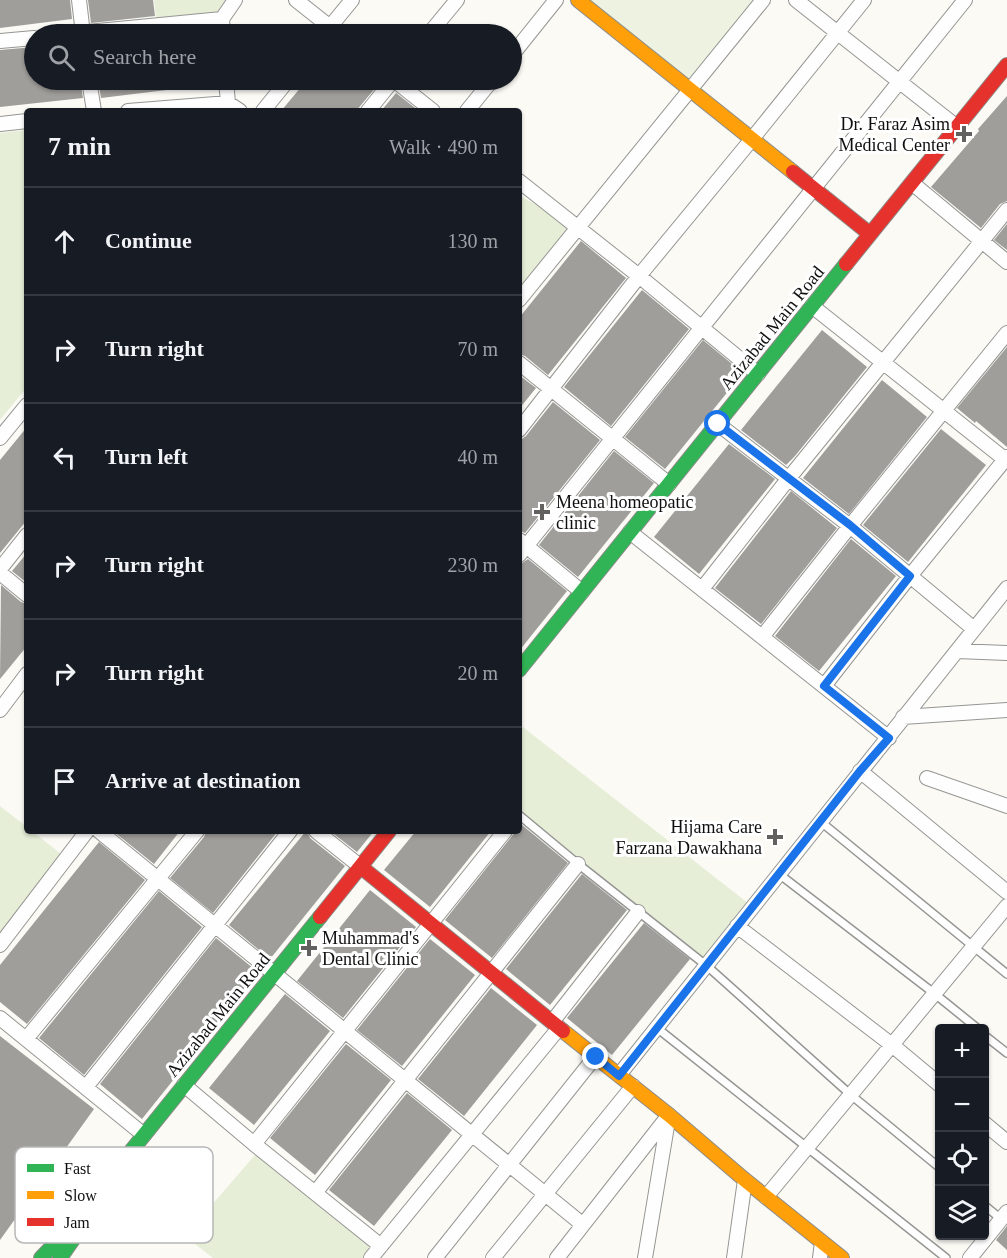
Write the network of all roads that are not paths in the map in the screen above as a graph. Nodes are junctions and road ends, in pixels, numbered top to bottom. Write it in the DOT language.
graph roads {
  1 [pos="79,0"];
  2 [pos="235,0"];
  3 [pos="296,0"];
  4 [pos="352,0"];
  5 [pos="457,0"];
  6 [pos="556,0"];
  7 [pos="578,0"];
  8 [pos="764,0"];
  9 [pos="796,0"];
  10 [pos="864,0"];
  11 [pos="965,0"];
  12 [pos="222,19"];
  13 [pos="82,24"];
  14 [pos="176,24"];
  15 [pos="222,24"];
  16 [pos="322,24"];
  17 [pos="336,24"];
  18 [pos="437,24"];
  19 [pos="837,33"];
  20 [pos="24,39"];
  21 [pos="0,41"];
  22 [pos="522,42"];
  23 [pos="1006,69"];
  24 [pos="900,82"];
  25 [pos="91,90"];
  26 [pos="227,90"];
  27 [pos="280,90"];
  28 [pos="386,90"];
  29 [pos="407,90"];
  30 [pos="484,90"];
  31 [pos="691,90"];
  32 [pos="228,103"];
  33 [pos="94,108"];
  34 [pos="166,108"];
  35 [pos="236,108"];
  36 [pos="265,108"];
  37 [pos="371,108"];
  38 [pos="429,108"];
  39 [pos="469,108"];
  40 [pos="24,121"];
  41 [pos="0,124"];
  42 [pos="957,127"];
  43 [pos="752,139"];
  44 [pos="522,183"];
  45 [pos="912,183"];
  46 [pos="813,189"];
  47 [pos="1007,210"];
  48 [pos="577,228"];
  49 [pos="870,234"];
  50 [pos="982,241"];
  51 [pos="1007,262"];
  52 [pos="639,276"];
  53 [pos="522,296"];
  54 [pos="812,306"];
  55 [pos="701,328"];
  56 [pos="1007,333"];
  57 [pos="883,362"];
  58 [pos="522,365"];
  59 [pos="758,374"];
  60 [pos="552,389"];
  61 [pos="24,411"];
  62 [pos="944,411"];
  63 [pos="718,424"];
  64 [pos="522,426"];
  65 [pos="0,438"];
  66 [pos="613,439"];
  67 [pos="1006,459"];
  68 [pos="789,478"];
  69 [pos="669,484"];
  70 [pos="850,525"];
  71 [pos="630,532"];
  72 [pos="24,539"];
  73 [pos="522,546"];
  74 [pos="522,548"];
  75 [pos="0,571"];
  76 [pos="910,576"];
  77 [pos="1007,588"];
  78 [pos="702,589"];
  79 [pos="24,592"];
  80 [pos="582,592"];
  81 [pos="974,629"];
  82 [pos="762,637"];
  83 [pos="957,651"];
  84 [pos="1007,653"];
  85 [pos="522,666"];
  86 [pos="24,678"];
  87 [pos="824,686"];
  88 [pos="0,710"];
  89 [pos="1007,710"];
  90 [pos="903,717"];
  91 [pos="889,738"];
  92 [pos="860,771"];
  93 [pos="927,778"];
  94 [pos="1007,806"];
  95 [pos="522,817"];
  96 [pos="821,821"];
  97 [pos="85,834"];
  98 [pos="103,834"];
  99 [pos="195,834"];
  100 [pos="288,834"];
  101 [pos="320,834"];
  102 [pos="387,834"];
  103 [pos="503,834"];
  104 [pos="578,864"];
  105 [pos="361,867"];
  106 [pos="779,874"];
  107 [pos="158,879"];
  108 [pos="1007,892"];
  109 [pos="1007,906"];
  110 [pos="638,912"];
  111 [pos="431,923"];
  112 [pos="215,925"];
  113 [pos="737,926"];
  114 [pos="0,945"];
  115 [pos="973,947"];
  116 [pos="707,966"];
  117 [pos="491,973"];
  118 [pos="274,974"];
  119 [pos="1007,974"];
  120 [pos="934,994"];
  121 [pos="0,1017"];
  122 [pos="971,1024"];
  123 [pos="555,1025"];
  124 [pos="657,1028"];
  125 [pos="345,1031"];
  126 [pos="26,1039"];
  127 [pos="989,1039"];
  128 [pos="892,1045"];
  129 [pos="1007,1053"];
  130 [pos="596,1057"];
  131 [pos="619,1076"];
  132 [pos="405,1080"];
  133 [pos="935,1082"];
  134 [pos="184,1085"];
  135 [pos="633,1086"];
  136 [pos="86,1087"];
  137 [pos="851,1095"];
  138 [pos="669,1114"];
  139 [pos="989,1127"];
  140 [pos="472,1134"];
  141 [pos="144,1135"];
  142 [pos="1007,1142"];
  143 [pos="254,1144"];
  144 [pos="134,1147"];
  145 [pos="807,1148"];
  146 [pos="509,1164"];
  147 [pos="935,1165"];
  148 [pos="746,1180"];
  149 [pos="315,1193"];
  150 [pos="546,1194"];
  151 [pos="766,1197"];
  152 [pos="989,1208"];
  153 [pos="1004,1215"];
  154 [pos="582,1224"];
  155 [pos="822,1242"];
  156 [pos="54,1243"];
  157 [pos="70,1243"];
  158 [pos="381,1246"];
  159 [pos="40,1258"];
  160 [pos="60,1258"];
  161 [pos="371,1258"];
  162 [pos="435,1258"];
  163 [pos="493,1258"];
  164 [pos="557,1258"];
  165 [pos="645,1258"];
  166 [pos="734,1258"];
  167 [pos="820,1258"];
  168 [pos="842,1258"];
  169 [pos="946,1258"];
  170 [pos="970,1258"];
  1 -- 13 [label="street"];
  2 -- 12 [label="street"];
  3 -- 16 [label="street"];
  4 -- 17 [label="street"];
  5 -- 18 [label="street"];
  6 -- 22 [label="street"];
  7 -- 31 [label="street"];
  8 -- 31 [label="street"];
  9 -- 19 [label="street"];
  10 -- 19 [label="street"];
  11 -- 24 [label="street"];
  12 -- 14 [label="street"];
  12 -- 15 [label="street"];
  19 -- 24 [label="street"];
  19 -- 43 [label="street"];
  20 -- 21 [label="street"];
  23 -- 42 [label="street, Azizabad Main Road"];
  24 -- 42 [label="street"];
  24 -- 46 [label="street"];
  25 -- 33 [label="street"];
  26 -- 32 [label="street"];
  27 -- 36 [label="street"];
  28 -- 37 [label="street"];
  29 -- 38 [label="street"];
  30 -- 39 [label="street"];
  31 -- 43 [label="street"];
  31 -- 48 [label="street"];
  32 -- 34 [label="street"];
  32 -- 35 [label="street"];
  40 -- 41 [label="street"];
  42 -- 45 [label="street, Azizabad Main Road"];
  43 -- 46 [label="street"];
  43 -- 52 [label="street"];
  44 -- 48 [label="street"];
  45 -- 49 [label="street, Azizabad Main Road"];
  45 -- 50 [label="street"];
  46 -- 49 [label="street"];
  46 -- 55 [label="street"];
  47 -- 50 [label="street"];
  48 -- 52 [label="street"];
  48 -- 53 [label="street"];
  49 -- 54 [label="street, Azizabad Main Road"];
  50 -- 51 [label="street"];
  50 -- 57 [label="street"];
  52 -- 55 [label="street"];
  52 -- 60 [label="street"];
  54 -- 57 [label="street"];
  54 -- 59 [label="street, Azizabad Main Road"];
  55 -- 59 [label="street"];
  55 -- 66 [label="street"];
  56 -- 62 [label="street"];
  57 -- 62 [label="street"];
  57 -- 68 [label="street"];
  58 -- 60 [label="street"];
  59 -- 63 [label="street, Azizabad Main Road"];
  60 -- 64 [label="street"];
  60 -- 66 [label="street"];
  61 -- 65 [label="street"];
  62 -- 67 [label="street"];
  62 -- 70 [label="street"];
  63 -- 68 [label="street"];
  63 -- 69 [label="street, Azizabad Main Road"];
  66 -- 69 [label="street"];
  66 -- 73 [label="street"];
  67 -- 76 [label="street"];
  68 -- 70 [label="street"];
  68 -- 78 [label="street"];
  69 -- 71 [label="street, Azizabad Main Road"];
  70 -- 76 [label="street"];
  70 -- 82 [label="street"];
  71 -- 78 [label="street"];
  71 -- 80 [label="street, Azizabad Main Road"];
  72 -- 75 [label="street"];
  74 -- 80 [label="street"];
  75 -- 79 [label="street"];
  76 -- 81 [label="street"];
  76 -- 87 [label="street"];
  77 -- 81 [label="street"];
  78 -- 82 [label="street"];
  80 -- 85 [label="street, Azizabad Main Road"];
  81 -- 83 [label="street"];
  82 -- 87 [label="street"];
  83 -- 84 [label="street"];
  83 -- 90 [label="street"];
  86 -- 88 [label="street"];
  87 -- 91 [label="street"];
  89 -- 90 [label="street"];
  90 -- 91 [label="street"];
  91 -- 92 [label="street"];
  92 -- 96 [label="street"];
  92 -- 108 [label="street"];
  93 -- 94 [label="street"];
  95 -- 104 [label="lane"];
  96 -- 106 [label="street"];
  96 -- 115 [label="lane"];
  97 -- 114 [label="street"];
  98 -- 107 [label="street"];
  99 -- 107 [label="street"];
  100 -- 112 [label="street"];
  101 -- 105 [label="street"];
  102 -- 105 [label="street, Azizabad Main Road"];
  103 -- 111 [label="street"];
  104 -- 110 [label="lane"];
  104 -- 117 [label="street"];
  105 -- 111 [label="street"];
  105 -- 118 [label="street, Azizabad Main Road"];
  106 -- 113 [label="street"];
  106 -- 120 [label="lane"];
  107 -- 112 [label="street"];
  107 -- 126 [label="street"];
  109 -- 115 [label="street"];
  110 -- 116 [label="lane"];
  110 -- 123 [label="street"];
  111 -- 117 [label="street"];
  111 -- 125 [label="street"];
  112 -- 118 [label="street"];
  112 -- 136 [label="street"];
  113 -- 116 [label="street"];
  113 -- 128 [label="street"];
  115 -- 119 [label="lane"];
  115 -- 120 [label="street"];
  116 -- 124 [label="street"];
  116 -- 137 [label="lane"];
  117 -- 123 [label="street"];
  117 -- 132 [label="street"];
  118 -- 125 [label="street"];
  118 -- 134 [label="street, Azizabad Main Road"];
  120 -- 122 [label="lane"];
  120 -- 128 [label="street"];
  121 -- 126 [label="street"];
  123 -- 130 [label="street"];
  123 -- 140 [label="street"];
  124 -- 131 [label="street"];
  124 -- 145 [label="lane"];
  125 -- 132 [label="street"];
  125 -- 143 [label="street"];
  126 -- 136 [label="street"];
  127 -- 129 [label="lane"];
  128 -- 133 [label="street"];
  128 -- 137 [label="street"];
  130 -- 131 [label="street"];
  130 -- 146 [label="street"];
  131 -- 135 [label="street"];
  132 -- 140 [label="street"];
  132 -- 149 [label="street"];
  134 -- 141 [label="street, Azizabad Main Road"];
  134 -- 143 [label="street"];
  135 -- 138 [label="street"];
  135 -- 150 [label="street"];
  136 -- 141 [label="street"];
  137 -- 145 [label="street"];
  137 -- 147 [label="lane"];
  138 -- 148 [label="street"];
  138 -- 154 [label="street"];
  138 -- 165 [label="street"];
  139 -- 142 [label="street"];
  140 -- 146 [label="street"];
  140 -- 158 [label="street"];
  141 -- 144 [label="street, Azizabad Main Road"];
  143 -- 149 [label="street"];
  145 -- 151 [label="street"];
  145 -- 169 [label="lane"];
  146 -- 150 [label="street"];
  146 -- 162 [label="street"];
  148 -- 151 [label="street"];
  148 -- 166 [label="street"];
  149 -- 158 [label="street"];
  150 -- 154 [label="street"];
  150 -- 163 [label="street"];
  151 -- 155 [label="street"];
  152 -- 153 [label="lane"];
  153 -- 170 [label="street"];
  154 -- 164 [label="street"];
  155 -- 167 [label="street"];
  155 -- 168 [label="street"];
  156 -- 159 [label="street, Azizabad Main Road"];
  157 -- 160 [label="street, Azizabad Main Road"];
  158 -- 161 [label="street"];
}
